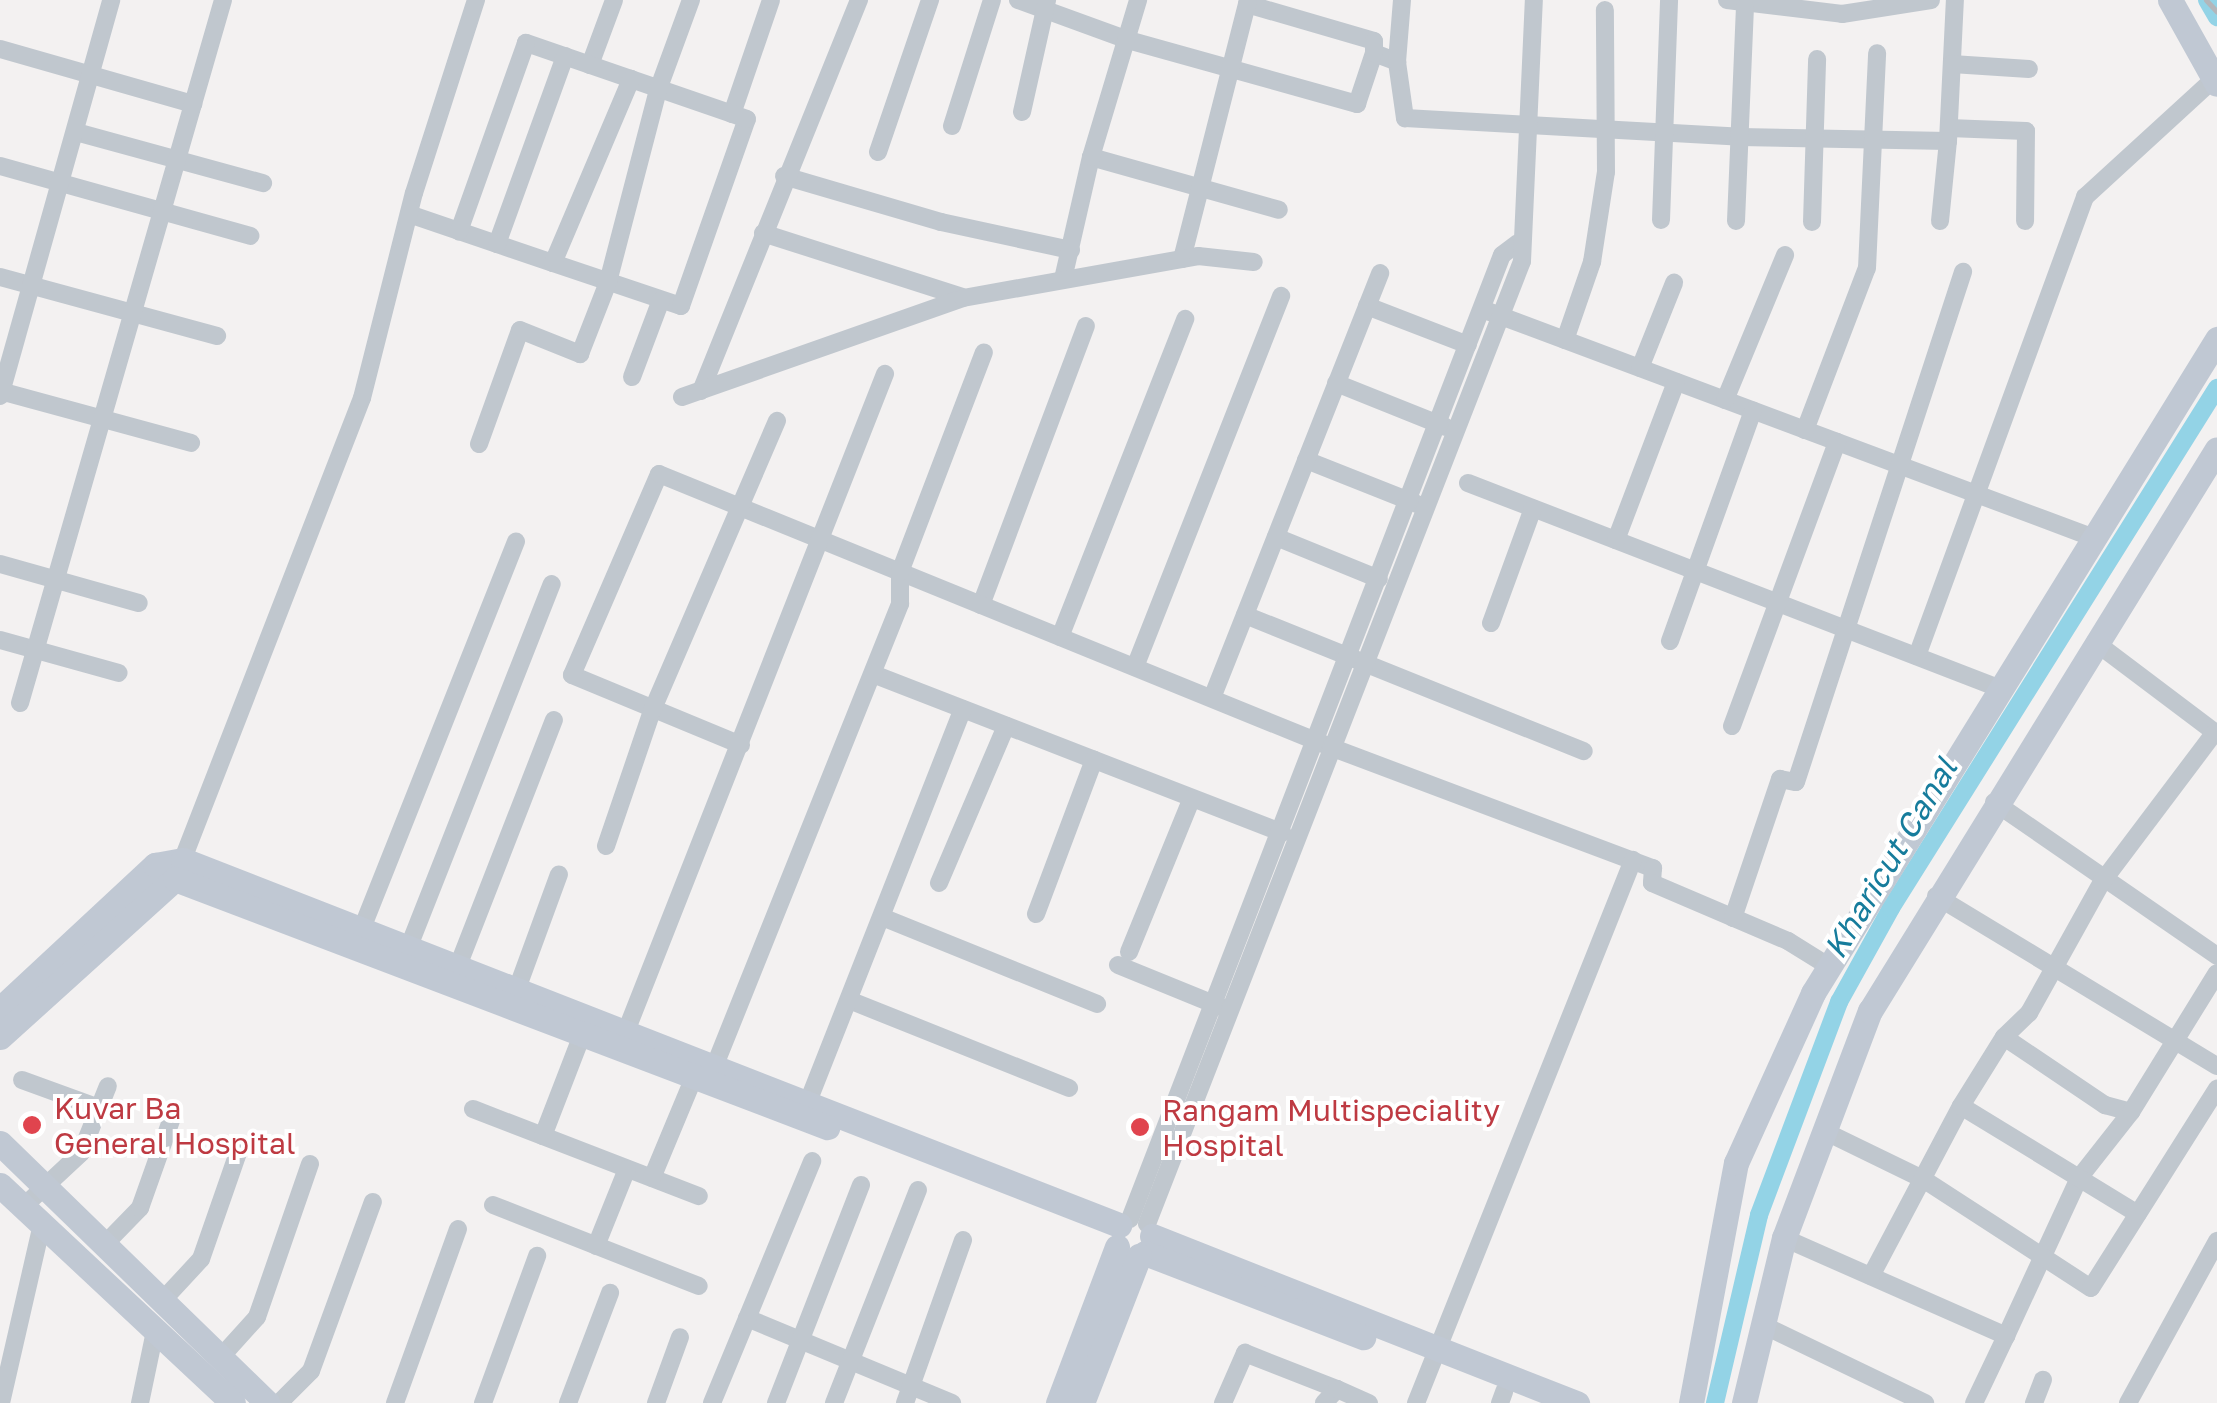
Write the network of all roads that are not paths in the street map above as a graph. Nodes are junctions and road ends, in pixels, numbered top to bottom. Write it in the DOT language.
graph roads {
  1 [pos="111,0"];
  2 [pos="223,0"];
  3 [pos="476,0"];
  4 [pos="614,0"];
  5 [pos="691,0"];
  6 [pos="771,0"];
  7 [pos="858,0"];
  8 [pos="930,0"];
  9 [pos="992,0"];
  10 [pos="1018,0"];
  11 [pos="1138,0"];
  12 [pos="1402,0"];
  13 [pos="1534,0"];
  14 [pos="1668,0"];
  15 [pos="1931,0"];
  16 [pos="1956,0"];
  17 [pos="2170,0"];
  18 [pos="1247,2"];
  19 [pos="1736,3"];
  20 [pos="1046,5"];
  21 [pos="1604,10"];
  22 [pos="1128,40"];
  23 [pos="0,49"];
  24 [pos="1374,52"];
  25 [pos="1877,53"];
  26 [pos="564,56"];
  27 [pos="1818,59"];
  28 [pos="1398,62"];
  29 [pos="1952,64"];
  30 [pos="590,65"];
  31 [pos="2029,68"];
  32 [pos="1233,70"];
  33 [pos="91,76"];
  34 [pos="630,79"];
  35 [pos="2216,81"];
  36 [pos="658,90"];
  37 [pos="193,104"];
  38 [pos="1022,112"];
  39 [pos="732,114"];
  40 [pos="1528,125"];
  41 [pos="952,126"];
  42 [pos="1606,130"];
  43 [pos="76,132"];
  44 [pos="1664,133"];
  45 [pos="1949,134"];
  46 [pos="1740,137"];
  47 [pos="1813,138"];
  48 [pos="1873,139"];
  49 [pos="878,152"];
  50 [pos="1091,157"];
  51 [pos="174,159"];
  52 [pos="0,166"];
  53 [pos="784,176"];
  54 [pos="60,183"];
  55 [pos="263,183"];
  56 [pos="1198,184"];
  57 [pos="160,210"];
  58 [pos="1280,210"];
  59 [pos="409,214"];
  60 [pos="1661,220"];
  61 [pos="1736,221"];
  62 [pos="1940,221"];
  63 [pos="2025,221"];
  64 [pos="1812,222"];
  65 [pos="459,231"];
  66 [pos="763,233"];
  67 [pos="250,236"];
  68 [pos="1518,243"];
  69 [pos="497,244"];
  70 [pos="1071,250"];
  71 [pos="1784,255"];
  72 [pos="1182,259"];
  73 [pos="1254,262"];
  74 [pos="553,264"];
  75 [pos="1963,272"];
  76 [pos="1380,273"];
  77 [pos="0,278"];
  78 [pos="1064,279"];
  79 [pos="608,282"];
  80 [pos="1674,283"];
  81 [pos="31,286"];
  82 [pos="1281,296"];
  83 [pos="963,298"];
  84 [pos="661,300"];
  85 [pos="1367,306"];
  86 [pos="1482,309"];
  87 [pos="132,314"];
  88 [pos="1500,316"];
  89 [pos="1184,319"];
  90 [pos="1086,326"];
  91 [pos="217,336"];
  92 [pos="2217,339"];
  93 [pos="1565,340"];
  94 [pos="1468,345"];
  95 [pos="984,352"];
  96 [pos="1640,368"];
  97 [pos="885,374"];
  98 [pos="632,377"];
  99 [pos="1676,382"];
  100 [pos="1336,383"];
  101 [pos="701,390"];
  102 [pos="1,393"];
  103 [pos="682,397"];
  104 [pos="1725,400"];
  105 [pos="1752,410"];
  106 [pos="104,419"];
  107 [pos="777,422"];
  108 [pos="1447,427"];
  109 [pos="1805,430"];
  110 [pos="1837,442"];
  111 [pos="191,443"];
  112 [pos="479,444"];
  113 [pos="2217,449"];
  114 [pos="1306,460"];
  115 [pos="1896,464"];
  116 [pos="1468,483"];
  117 [pos="1981,496"];
  118 [pos="1418,504"];
  119 [pos="742,508"];
  120 [pos="1533,508"];
  121 [pos="1276,537"];
  122 [pos="2094,538"];
  123 [pos="820,540"];
  124 [pos="1616,540"];
  125 [pos="516,542"];
  126 [pos="0,564"];
  127 [pos="1697,571"];
  128 [pos="900,572"];
  129 [pos="1379,579"];
  130 [pos="56,581"];
  131 [pos="552,584"];
  132 [pos="1774,601"];
  133 [pos="139,603"];
  134 [pos="981,604"];
  135 [pos="1245,615"];
  136 [pos="1492,623"];
  137 [pos="1846,629"];
  138 [pos="1060,636"];
  139 [pos="0,640"];
  140 [pos="1670,640"];
  141 [pos="2095,642"];
  142 [pos="36,649"];
  143 [pos="1918,656"];
  144 [pos="1357,662"];
  145 [pos="1135,667"];
  146 [pos="119,673"];
  147 [pos="873,674"];
  148 [pos="2001,689"];
  149 [pos="1212,698"];
  150 [pos="20,703"];
  151 [pos="963,709"];
  152 [pos="652,711"];
  153 [pos="554,720"];
  154 [pos="1006,726"];
  155 [pos="1732,726"];
  156 [pos="2216,733"];
  157 [pos="1326,744"];
  158 [pos="741,745"];
  159 [pos="1584,751"];
  160 [pos="1094,760"];
  161 [pos="1192,798"];
  162 [pos="1994,802"];
  163 [pos="1282,833"];
  164 [pos="606,846"];
  165 [pos="1632,860"];
  166 [pos="179,869"];
  167 [pos="559,874"];
  168 [pos="2102,882"];
  169 [pos="939,883"];
  170 [pos="1936,896"];
  171 [pos="1036,914"];
  172 [pos="882,917"];
  173 [pos="1734,918"];
  174 [pos="359,937"];
  175 [pos="405,955"];
  176 [pos="2217,956"];
  177 [pos="458,966"];
  178 [pos="1830,967"];
  179 [pos="2053,970"];
  180 [pos="2217,973"];
  181 [pos="517,989"];
  182 [pos="849,1000"];
  183 [pos="1097,1004"];
  184 [pos="1212,1004"];
  185 [pos="0,1009"];
  186 [pos="1230,1011"];
  187 [pos="582,1034"];
  188 [pos="0,1036"];
  189 [pos="2004,1036"];
  190 [pos="622,1040"];
  191 [pos="2175,1042"];
  192 [pos="2217,1066"];
  193 [pos="706,1075"];
  194 [pos="22,1080"];
  195 [pos="108,1086"];
  196 [pos="1069,1088"];
  197 [pos="2217,1089"];
  198 [pos="1961,1106"];
  199 [pos="99,1108"];
  200 [pos="806,1109"];
  201 [pos="474,1110"];
  202 [pos="2131,1112"];
  203 [pos="173,1115"];
  204 [pos="1824,1131"];
  205 [pos="542,1136"];
  206 [pos="0,1143"];
  207 [pos="241,1144"];
  208 [pos="812,1162"];
  209 [pos="310,1164"];
  210 [pos="628,1169"];
  211 [pos="652,1178"];
  212 [pos="2078,1178"];
  213 [pos="1922,1179"];
  214 [pos="0,1184"];
  215 [pos="860,1185"];
  216 [pos="45,1187"];
  217 [pos="918,1190"];
  218 [pos="698,1196"];
  219 [pos="373,1202"];
  220 [pos="493,1205"];
  221 [pos="2138,1214"];
  222 [pos="33,1215"];
  223 [pos="458,1229"];
  224 [pos="1133,1238"];
  225 [pos="1784,1238"];
  226 [pos="964,1240"];
  227 [pos="2217,1240"];
  228 [pos="104,1245"];
  229 [pos="596,1246"];
  230 [pos="2040,1254"];
  231 [pos="537,1256"];
  232 [pos="1870,1276"];
  233 [pos="699,1286"];
  234 [pos="610,1293"];
  235 [pos="162,1301"];
  236 [pos="747,1318"];
  237 [pos="1763,1325"];
  238 [pos="155,1330"];
  239 [pos="2006,1336"];
  240 [pos="680,1337"];
  241 [pos="801,1340"];
  242 [pos="1435,1356"];
  243 [pos="220,1358"];
  244 [pos="852,1361"];
  245 [pos="2044,1380"];
  246 [pos="1337,1388"];
  247 [pos="908,1394"];
  248 [pos="1502,1398"];
  249 [pos="265,1401"];
  250 [pos="1,1403"];
  251 [pos="140,1403"];
  252 [pos="232,1403"];
  253 [pos="395,1403"];
  254 [pos="482,1403"];
  255 [pos="568,1403"];
  256 [pos="656,1403"];
  257 [pos="712,1403"];
  258 [pos="776,1403"];
  259 [pos="834,1403"];
  260 [pos="952,1403"];
  261 [pos="1058,1403"];
  262 [pos="1082,1403"];
  263 [pos="1223,1403"];
  264 [pos="1324,1403"];
  265 [pos="1369,1403"];
  266 [pos="1416,1403"];
  267 [pos="1531,1403"];
  268 [pos="1576,1403"];
  269 [pos="1690,1403"];
  270 [pos="1744,1403"];
  271 [pos="1925,1403"];
  272 [pos="1974,1403"];
  273 [pos="2034,1403"];
  274 [pos="2128,1403"];
  1 -- 33 [label="street"];
  2 -- 37 [label="street"];
  3 -- 59 [label="street"];
  4 -- 30 [label="street"];
  5 -- 36 [label="street"];
  6 -- 39 [label="street"];
  7 -- 53 [label="street"];
  8 -- 49 [label="street"];
  9 -- 41 [label="street"];
  10 -- 20 [label="street"];
  11 -- 22 [label="street"];
  12 -- 28 [label="street"];
  13 -- 40 [label="street"];
  14 -- 44 [label="street"];
  15 -- 19 [label="street"];
  16 -- 29 [label="street"];
  17 -- 35 [label="street"];
  18 -- 24 [label="street"];
  18 -- 32 [label="street"];
  19 -- 46 [label="street"];
  20 -- 22 [label="street"];
  20 -- 38 [label="street"];
  21 -- 42 [label="street"];
  22 -- 32 [label="street"];
  22 -- 50 [label="street"];
  23 -- 33 [label="street"];
  24 -- 28 [label="street"];
  24 -- 32 [label="street"];
  25 -- 48 [label="street"];
  26 -- 30 [label="street"];
  26 -- 65 [label="street"];
  26 -- 69 [label="street"];
  27 -- 47 [label="street"];
  28 -- 40 [label="street"];
  29 -- 31 [label="street"];
  29 -- 45 [label="street"];
  30 -- 34 [label="street"];
  32 -- 56 [label="street"];
  33 -- 37 [label="street"];
  33 -- 43 [label="street"];
  34 -- 36 [label="street"];
  34 -- 74 [label="street"];
  35 -- 117 [label="street"];
  36 -- 39 [label="street"];
  36 -- 79 [label="street"];
  37 -- 51 [label="street"];
  39 -- 84 [label="street"];
  40 -- 42 [label="street"];
  40 -- 68 [label="street"];
  42 -- 44 [label="street"];
  42 -- 93 [label="street"];
  43 -- 51 [label="street"];
  43 -- 54 [label="street"];
  44 -- 46 [label="street"];
  44 -- 60 [label="street"];
  45 -- 48 [label="street"];
  45 -- 62 [label="street"];
  45 -- 63 [label="street"];
  46 -- 47 [label="street"];
  46 -- 61 [label="street"];
  47 -- 48 [label="street"];
  47 -- 64 [label="street"];
  48 -- 109 [label="street"];
  50 -- 56 [label="street"];
  50 -- 70 [label="street"];
  51 -- 55 [label="street"];
  51 -- 57 [label="street"];
  52 -- 54 [label="street"];
  53 -- 66 [label="street"];
  53 -- 70 [label="street"];
  54 -- 57 [label="street"];
  54 -- 81 [label="street"];
  56 -- 58 [label="street"];
  56 -- 72 [label="street"];
  57 -- 67 [label="street"];
  57 -- 87 [label="street"];
  59 -- 65 [label="street"];
  59 -- 166 [label="street"];
  65 -- 69 [label="street"];
  66 -- 83 [label="street"];
  66 -- 101 [label="street"];
  68 -- 86 [label="street"];
  68 -- 88 [label="street"];
  69 -- 74 [label="street"];
  70 -- 78 [label="street"];
  71 -- 104 [label="street"];
  72 -- 73 [label="street"];
  72 -- 78 [label="street"];
  74 -- 79 [label="street"];
  75 -- 115 [label="street"];
  76 -- 85 [label="street"];
  77 -- 81 [label="street"];
  78 -- 83 [label="street"];
  79 -- 84 [label="street"];
  79 -- 112 [label="street"];
  80 -- 96 [label="street"];
  81 -- 87 [label="street"];
  81 -- 102 [label="street"];
  82 -- 145 [label="street"];
  83 -- 101 [label="street"];
  84 -- 98 [label="street"];
  85 -- 94 [label="street"];
  85 -- 100 [label="street"];
  86 -- 88 [label="street"];
  86 -- 94 [label="street"];
  87 -- 91 [label="street"];
  87 -- 106 [label="street"];
  88 -- 93 [label="street"];
  88 -- 108 [label="street"];
  89 -- 138 [label="street"];
  90 -- 134 [label="street"];
  92 -- 122 [label="street"];
  93 -- 96 [label="street"];
  94 -- 108 [label="street"];
  95 -- 128 [label="street"];
  96 -- 99 [label="street"];
  97 -- 123 [label="street"];
  99 -- 104 [label="street"];
  99 -- 124 [label="street"];
  100 -- 108 [label="street"];
  100 -- 114 [label="street"];
  101 -- 103 [label="street"];
  102 -- 106 [label="street"];
  104 -- 105 [label="street"];
  105 -- 109 [label="street"];
  105 -- 127 [label="street"];
  106 -- 111 [label="street"];
  106 -- 130 [label="street"];
  107 -- 119 [label="street"];
  108 -- 118 [label="street"];
  109 -- 110 [label="street"];
  110 -- 115 [label="street"];
  110 -- 132 [label="street"];
  113 -- 141 [label="street"];
  114 -- 118 [label="street"];
  114 -- 121 [label="street"];
  115 -- 117 [label="street"];
  115 -- 137 [label="street"];
  116 -- 120 [label="street"];
  117 -- 122 [label="street"];
  117 -- 143 [label="street"];
  118 -- 129 [label="street"];
  118 -- 144 [label="street"];
  119 -- 123 [label="street"];
  119 -- 152 [label="street"];
  119 -- 152 [label="street"];
  120 -- 124 [label="street"];
  120 -- 136 [label="street"];
  121 -- 129 [label="street"];
  121 -- 135 [label="street"];
  122 -- 148 [label="street"];
  123 -- 128 [label="street"];
  123 -- 158 [label="street"];
  124 -- 127 [label="street"];
  125 -- 174 [label="street"];
  126 -- 130 [label="street"];
  127 -- 132 [label="street"];
  127 -- 140 [label="street"];
  128 -- 134 [label="street"];
  128 -- 147 [label="street"];
  129 -- 144 [label="street"];
  130 -- 133 [label="street"];
  130 -- 142 [label="street"];
  131 -- 175 [label="street"];
  132 -- 137 [label="street"];
  132 -- 155 [label="street"];
  134 -- 138 [label="street"];
  135 -- 144 [label="street"];
  135 -- 149 [label="street"];
  137 -- 143 [label="street"];
  137 -- 173 [label="street"];
  138 -- 145 [label="street"];
  139 -- 142 [label="street"];
  141 -- 156 [label="street"];
  141 -- 162 [label="street"];
  142 -- 146 [label="street"];
  142 -- 150 [label="street"];
  143 -- 148 [label="street"];
  144 -- 157 [label="street"];
  144 -- 159 [label="street"];
  145 -- 149 [label="street"];
  147 -- 151 [label="street"];
  147 -- 193 [label="street"];
  148 -- 178 [label="street"];
  149 -- 157 [label="street"];
  151 -- 154 [label="street"];
  151 -- 172 [label="street"];
  152 -- 158 [label="street"];
  152 -- 164 [label="street"];
  153 -- 177 [label="street"];
  154 -- 160 [label="street"];
  154 -- 169 [label="street"];
  156 -- 168 [label="street"];
  157 -- 163 [label="street"];
  157 -- 165 [label="street"];
  157 -- 186 [label="street"];
  158 -- 190 [label="street"];
  160 -- 161 [label="street"];
  160 -- 171 [label="street"];
  161 -- 163 [label="street"];
  161 -- 184 [label="street"];
  162 -- 168 [label="street"];
  162 -- 170 [label="street"];
  163 -- 184 [label="street"];
  165 -- 173 [label="street"];
  165 -- 242 [label="street"];
  166 -- 174 [label="street"];
  166 -- 185 [label="street"];
  166 -- 188 [label="street"];
  167 -- 181 [label="street"];
  168 -- 176 [label="street"];
  168 -- 179 [label="street"];
  170 -- 179 [label="street"];
  170 -- 204 [label="street"];
  172 -- 182 [label="street"];
  172 -- 183 [label="street"];
  173 -- 178 [label="street"];
  174 -- 175 [label="street"];
  175 -- 177 [label="street"];
  175 -- 187 [label="street"];
  177 -- 181 [label="street"];
  178 -- 269 [label="street"];
  179 -- 189 [label="street"];
  179 -- 191 [label="street"];
  180 -- 191 [label="street"];
  181 -- 190 [label="street"];
  182 -- 196 [label="street"];
  182 -- 200 [label="street"];
  184 -- 186 [label="street"];
  184 -- 224 [label="street"];
  186 -- 224 [label="street"];
  187 -- 190 [label="street"];
  187 -- 205 [label="street"];
  189 -- 198 [label="street"];
  189 -- 202 [label="street"];
  190 -- 193 [label="street"];
  191 -- 192 [label="street"];
  191 -- 202 [label="street"];
  193 -- 200 [label="street"];
  193 -- 211 [label="street"];
  194 -- 199 [label="street"];
  195 -- 199 [label="street"];
  197 -- 221 [label="street"];
  198 -- 212 [label="street"];
  198 -- 213 [label="street"];
  199 -- 216 [label="street"];
  200 -- 224 [label="street"];
  201 -- 205 [label="street"];
  202 -- 212 [label="street"];
  203 -- 228 [label="street"];
  204 -- 213 [label="street"];
  204 -- 225 [label="street"];
  205 -- 210 [label="street"];
  206 -- 216 [label="street"];
  207 -- 235 [label="street"];
  208 -- 236 [label="street"];
  209 -- 243 [label="street"];
  210 -- 211 [label="street"];
  210 -- 229 [label="street"];
  211 -- 218 [label="street"];
  212 -- 221 [label="street"];
  212 -- 230 [label="street"];
  213 -- 230 [label="street"];
  213 -- 232 [label="street"];
  214 -- 222 [label="street"];
  215 -- 241 [label="street"];
  216 -- 222 [label="street"];
  216 -- 228 [label="street"];
  217 -- 244 [label="street"];
  219 -- 249 [label="street"];
  220 -- 229 [label="street"];
  221 -- 230 [label="street"];
  222 -- 238 [label="street"];
  222 -- 250 [label="street"];
  223 -- 253 [label="street"];
  224 -- 242 [label="street"];
  224 -- 261 [label="street"];
  224 -- 262 [label="street"];
  225 -- 232 [label="street"];
  225 -- 237 [label="street"];
  226 -- 247 [label="street"];
  227 -- 274 [label="street"];
  228 -- 235 [label="street"];
  229 -- 233 [label="street"];
  230 -- 239 [label="street"];
  231 -- 254 [label="street"];
  232 -- 239 [label="street"];
  234 -- 255 [label="street"];
  235 -- 243 [label="street"];
  236 -- 241 [label="street"];
  236 -- 257 [label="street"];
  237 -- 270 [label="street"];
  237 -- 271 [label="street"];
  238 -- 251 [label="street"];
  238 -- 252 [label="street"];
  239 -- 272 [label="street"];
  240 -- 256 [label="street"];
  241 -- 244 [label="street"];
  241 -- 258 [label="street"];
  242 -- 248 [label="street"];
  242 -- 266 [label="street"];
  242 -- 268 [label="street"];
  243 -- 249 [label="street"];
  244 -- 247 [label="street"];
  244 -- 259 [label="street"];
  245 -- 273 [label="street"];
  246 -- 263 [label="street"];
  246 -- 264 [label="street"];
  246 -- 265 [label="street"];
  247 -- 260 [label="street"];
  248 -- 267 [label="street"];
}
